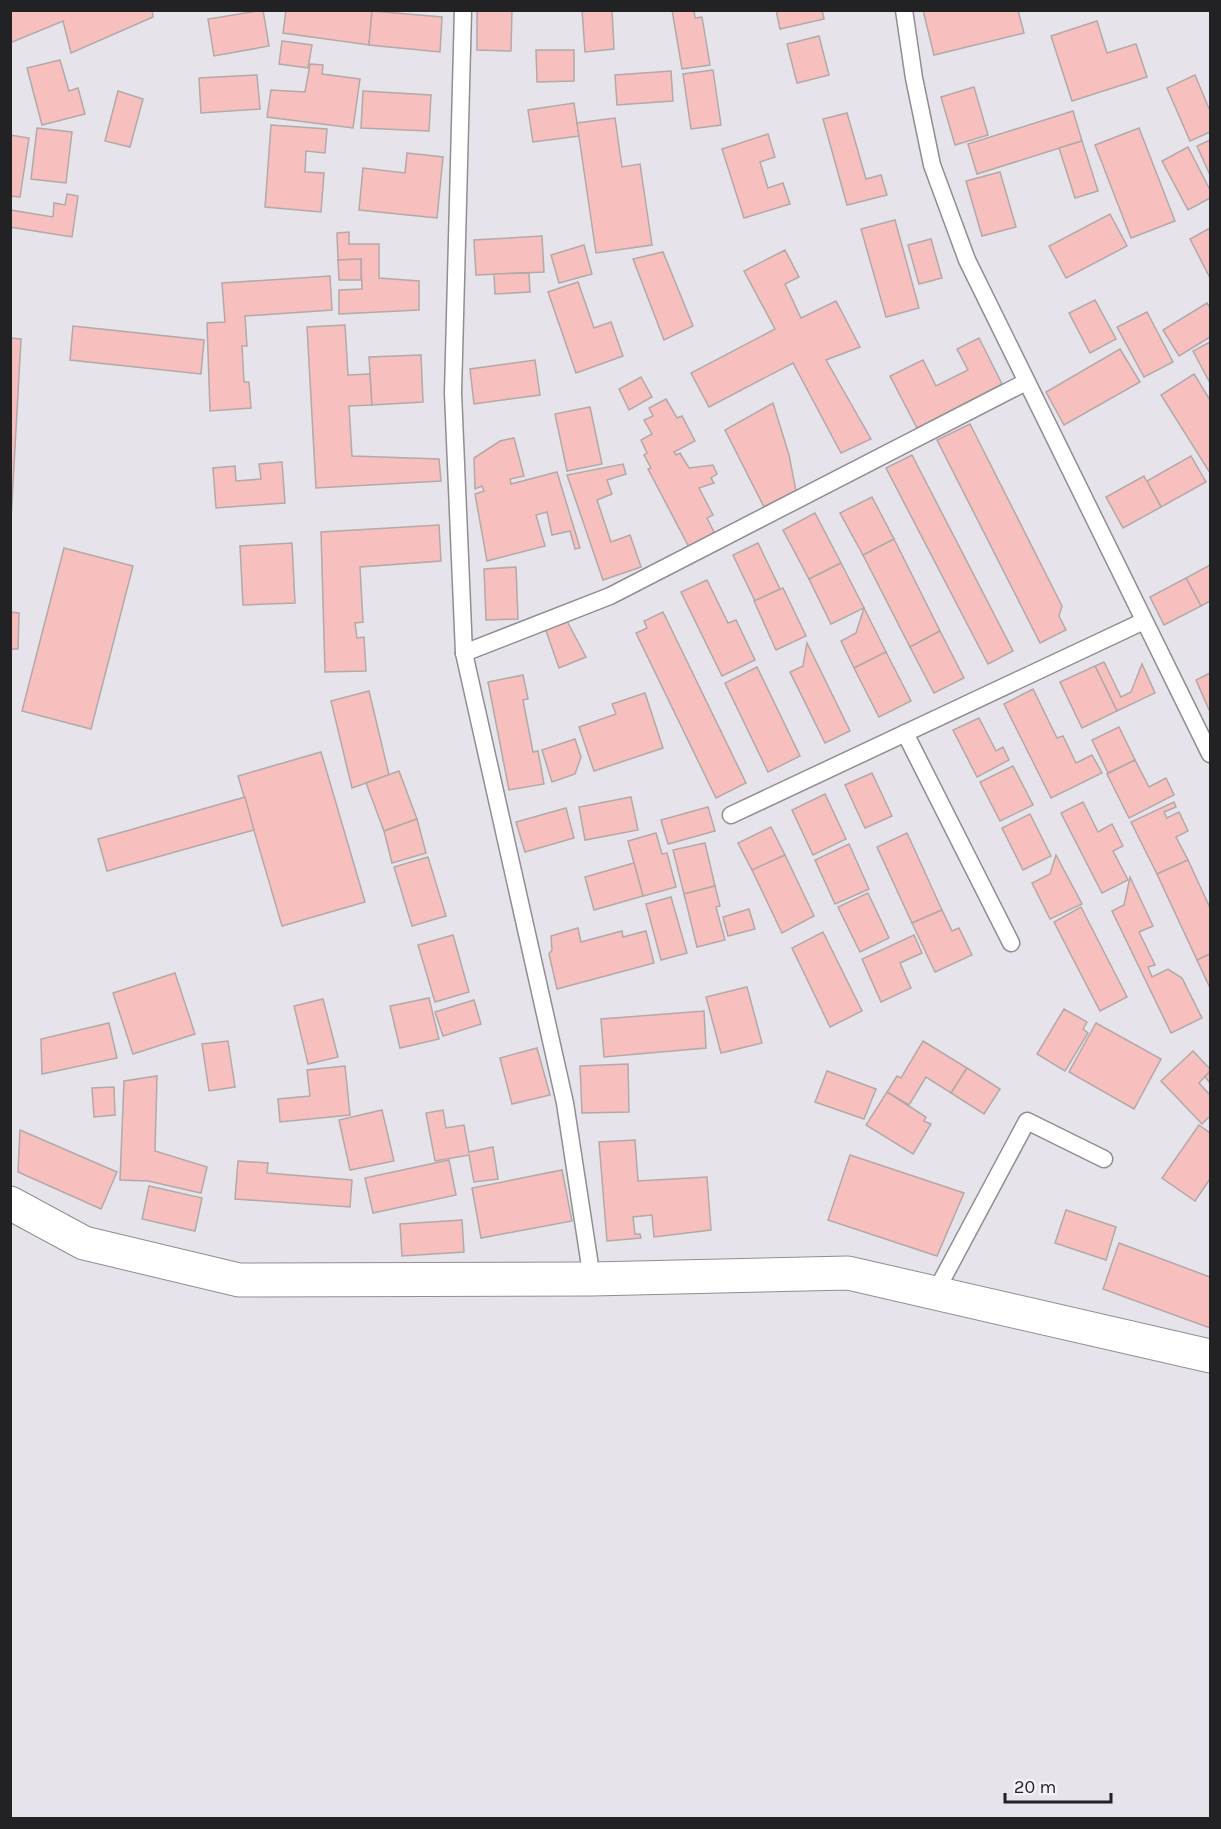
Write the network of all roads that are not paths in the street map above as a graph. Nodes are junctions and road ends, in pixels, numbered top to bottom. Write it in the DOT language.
graph roads {
  1 [pos="463,10"];
  2 [pos="904,10"];
  3 [pos="1026,382"];
  4 [pos="1144,621"];
  5 [pos="464,653"];
  6 [pos="905,733"];
  7 [pos="1210,754"];
  8 [pos="730,815"];
  9 [pos="1011,943"];
  10 [pos="1104,1159"];
  11 [pos="10,1203"];
  12 [pos="592,1280"];
  13 [pos="935,1293"];
  14 [pos="1210,1356"];
  1 -- 5 [label="lane"];
  2 -- 3 [label="lane"];
  3 -- 4 [label="lane"];
  3 -- 5 [label="lane"];
  4 -- 6 [label="lane"];
  4 -- 7 [label="lane"];
  5 -- 12 [label="lane"];
  6 -- 8 [label="lane"];
  6 -- 9 [label="lane"];
  10 -- 13 [label="lane"];
  11 -- 12 [label="street"];
  12 -- 13 [label="street"];
  13 -- 14 [label="street"];
}
